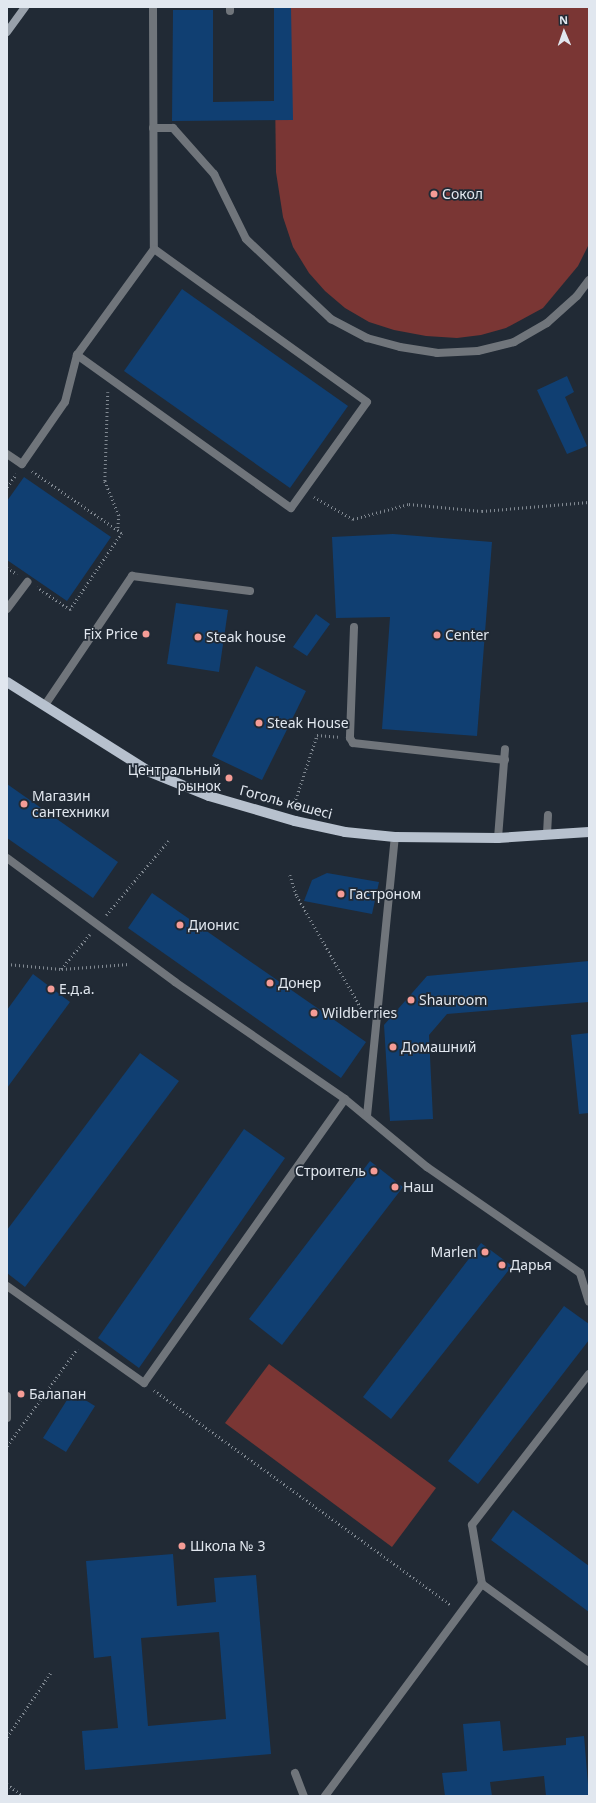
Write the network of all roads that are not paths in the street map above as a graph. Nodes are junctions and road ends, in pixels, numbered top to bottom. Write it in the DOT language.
graph roads {
  1 [pos="25,7"];
  2 [pos="153,7"];
  3 [pos="7,32"];
  4 [pos="153,128"];
  5 [pos="154,249"];
  6 [pos="589,280"];
  7 [pos="78,355"];
  8 [pos="7,454"];
  9 [pos="27,582"];
  10 [pos="250,591"];
  11 [pos="7,610"];
  12 [pos="354,627"];
  13 [pos="7,682"];
  14 [pos="45,705"];
  15 [pos="505,749"];
  16 [pos="504,760"];
  17 [pos="548,815"];
  18 [pos="589,832"];
  19 [pos="547,834"];
  20 [pos="395,837"];
  21 [pos="498,838"];
  22 [pos="7,858"];
  23 [pos="345,1099"];
  24 [pos="367,1116"];
  25 [pos="7,1286"];
  26 [pos="589,1302"];
  27 [pos="589,1374"];
  28 [pos="7,1396"];
  29 [pos="7,1418"];
  30 [pos="482,1584"];
  31 [pos="589,1662"];
  32 [pos="295,1773"];
  33 [pos="304,1796"];
  34 [pos="325,1796"];
  1 -- 3 [label="street"];
  2 -- 4 [label="lane"];
  4 -- 5 [label="lane"];
  4 -- 6 [label="lane"];
  5 -- 7 [label="lane"];
  5 -- 7 [label="lane"];
  7 -- 8 [label="lane"];
  9 -- 11 [label="lane"];
  10 -- 14 [label="lane"];
  12 -- 16 [label="lane"];
  13 -- 14 [label="main road, Гоголь көшесі"];
  14 -- 20 [label="main road, Гоголь көшесі"];
  15 -- 16 [label="lane"];
  16 -- 21 [label="lane"];
  17 -- 19 [label="lane"];
  18 -- 19 [label="main road, Гоголь көшесі"];
  19 -- 21 [label="main road, Гоголь көшесі"];
  20 -- 21 [label="main road, Гоголь көшесі"];
  20 -- 24 [label="lane"];
  22 -- 23 [label="lane"];
  23 -- 24 [label="lane"];
  23 -- 25 [label="lane"];
  24 -- 26 [label="lane"];
  27 -- 30 [label="lane"];
  28 -- 29 [label="lane"];
  30 -- 31 [label="lane"];
  30 -- 34 [label="lane"];
  32 -- 33 [label="lane"];
}
